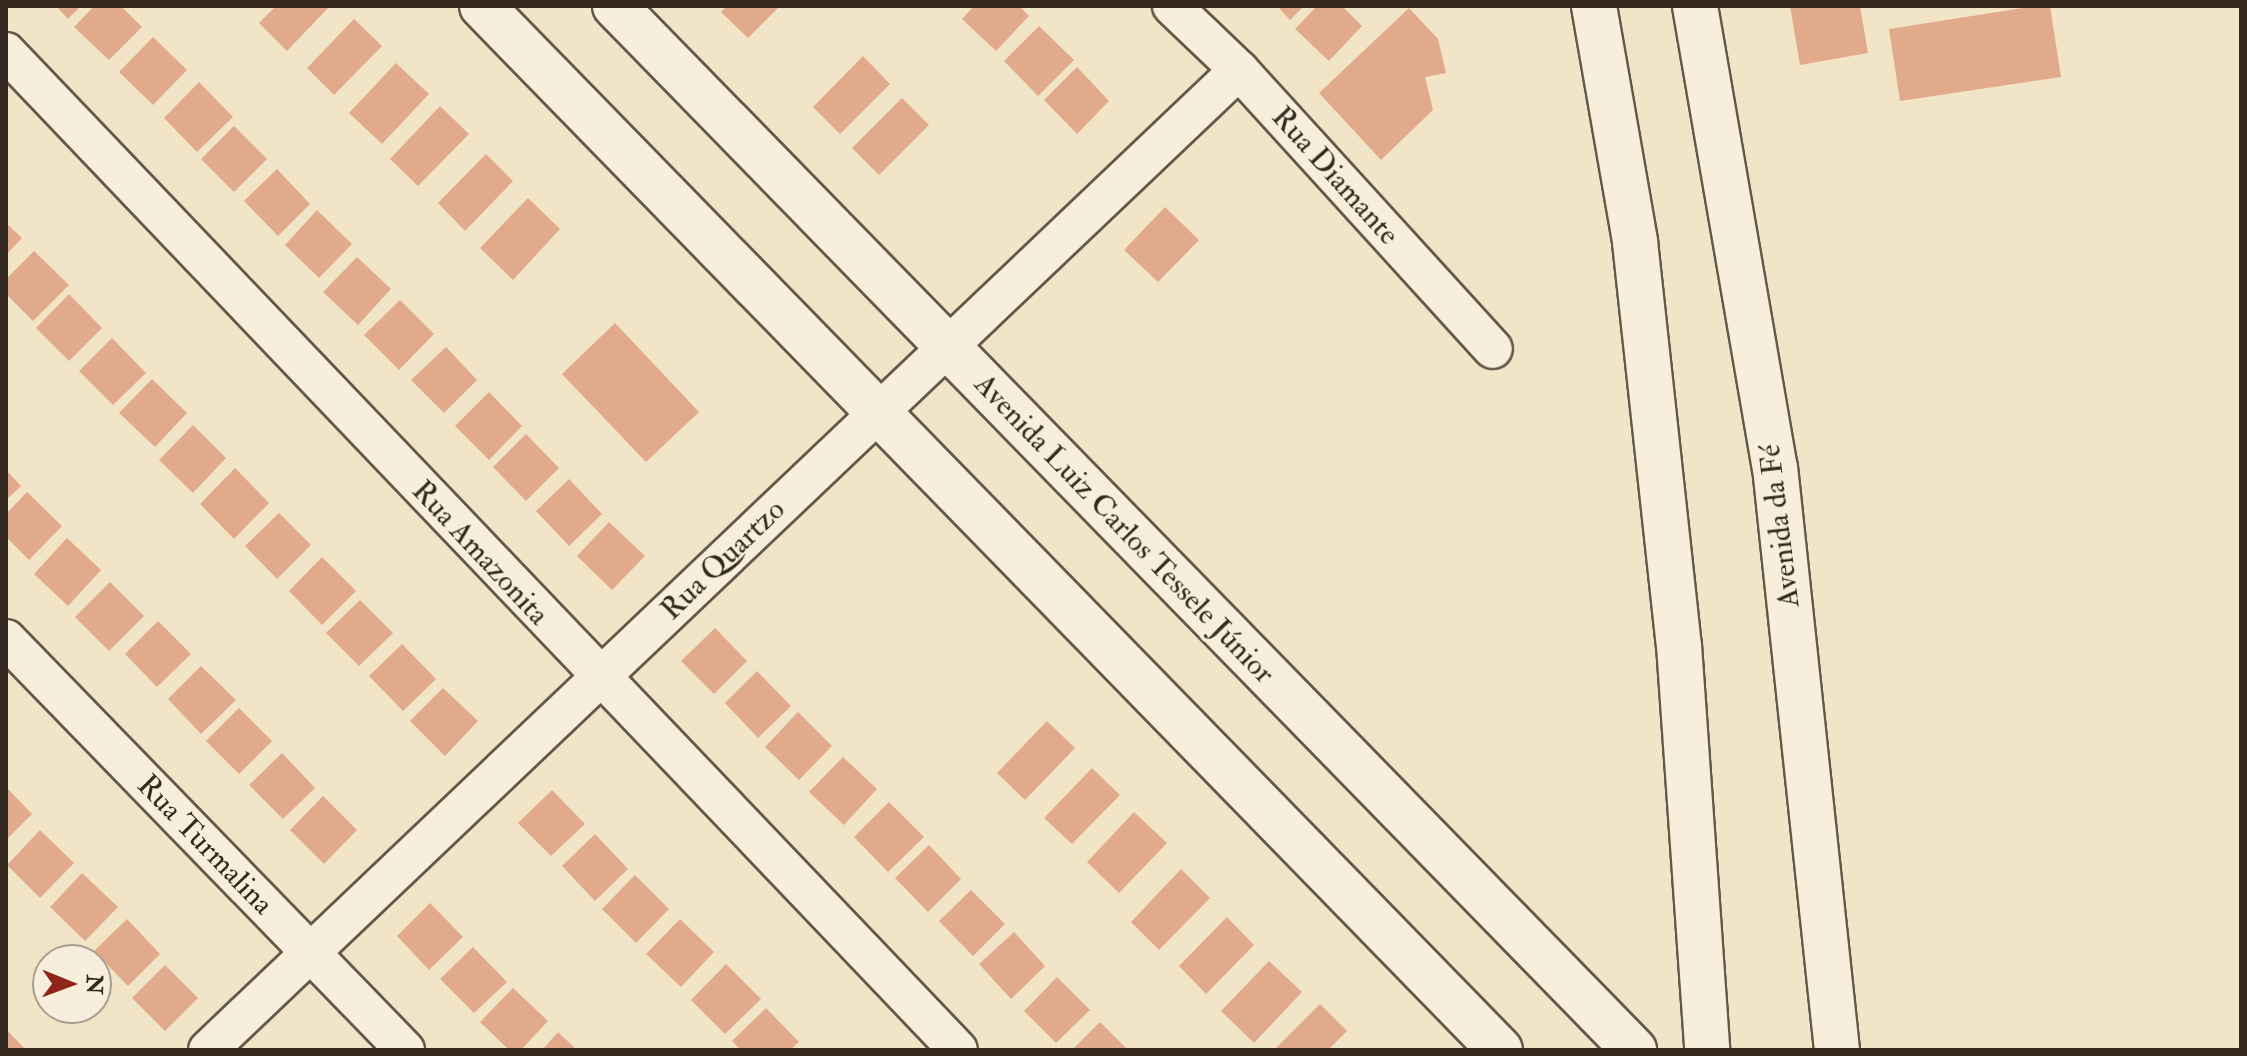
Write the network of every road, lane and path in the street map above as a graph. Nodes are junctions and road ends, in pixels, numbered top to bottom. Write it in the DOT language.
graph roads {
  1 [pos="482,6"];
  2 [pos="615,6"];
  3 [pos="1172,6"];
  4 [pos="1594,6"];
  5 [pos="1695,6"];
  6 [pos="6,52"];
  7 [pos="1239,70"];
  8 [pos="946,348"];
  9 [pos="1493,349"];
  10 [pos="877,413"];
  11 [pos="6,639"];
  12 [pos="599,678"];
  13 [pos="310,953"];
  14 [pos="208,1050"];
  15 [pos="405,1050"];
  16 [pos="958,1050"];
  17 [pos="1500,1050"];
  18 [pos="1634,1050"];
  19 [pos="1707,1050"];
  20 [pos="1837,1050"];
  1 -- 10 [label="street"];
  2 -- 8 [label="street, Avenida Luiz Carlos Tessele Júnior"];
  3 -- 7 [label="street, Rua Diamante"];
  4 -- 19 [label="street"];
  5 -- 20 [label="street, Avenida da Fé"];
  6 -- 12 [label="street, Rua Amazonita"];
  7 -- 8 [label="street, Rua Quartzo"];
  7 -- 9 [label="street, Rua Diamante"];
  8 -- 10 [label="street, Rua Quartzo"];
  8 -- 18 [label="street, Avenida Luiz Carlos Tessele Júnior"];
  10 -- 12 [label="street, Rua Quartzo"];
  10 -- 17 [label="street"];
  11 -- 13 [label="street, Rua Turmalina"];
  12 -- 13 [label="street, Rua Quartzo"];
  12 -- 16 [label="street, Rua Amazonita"];
  13 -- 14 [label="street, Rua Quartzo"];
  13 -- 15 [label="street, Rua Turmalina"];
}
